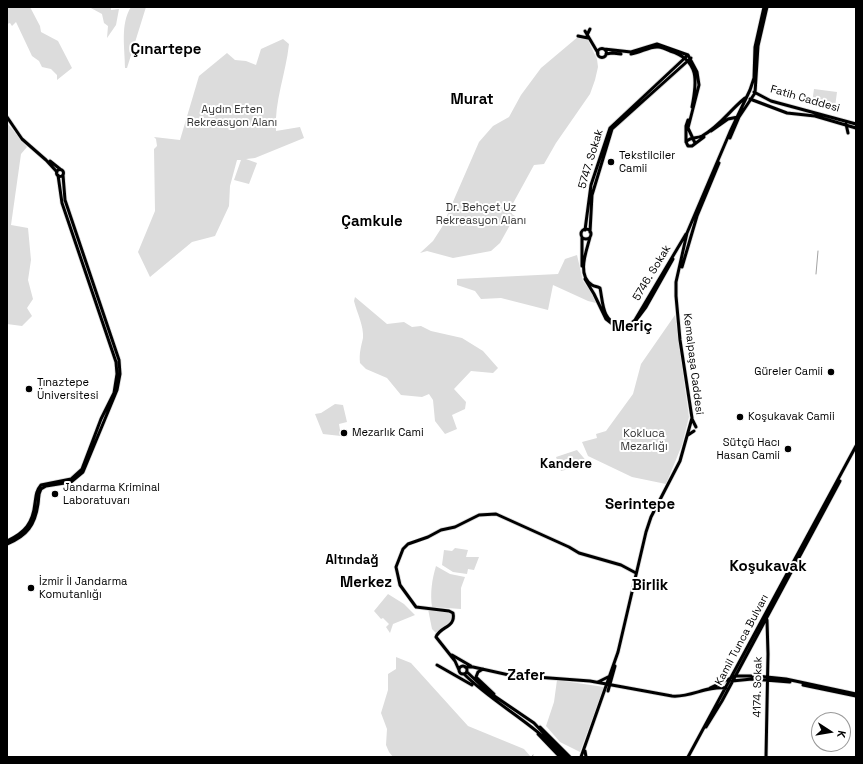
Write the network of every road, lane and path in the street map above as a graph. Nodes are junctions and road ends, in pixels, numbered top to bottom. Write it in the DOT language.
graph roads {
  1 [pos="765,7"];
  2 [pos="590,29"];
  3 [pos="585,31"];
  4 [pos="578,36"];
  5 [pos="589,38"];
  6 [pos="603,49"];
  7 [pos="598,52"];
  8 [pos="606,54"];
  9 [pos="688,55"];
  10 [pos="691,58"];
  11 [pos="686,60"];
  12 [pos="756,82"];
  13 [pos="750,90"];
  14 [pos="755,93"];
  15 [pos="746,98"];
  16 [pos="764,98"];
  17 [pos="752,100"];
  18 [pos="760,103"];
  19 [pos="744,110"];
  20 [pos="738,117"];
  21 [pos="7,118"];
  22 [pos="725,122"];
  23 [pos="846,124"];
  24 [pos="856,124"];
  25 [pos="856,128"];
  26 [pos="730,132"];
  27 [pos="692,137"];
  28 [pos="686,142"];
  29 [pos="695,144"];
  30 [pos="58,172"];
  31 [pos="63,175"];
  32 [pos="585,230"];
  33 [pos="590,232"];
  34 [pos="687,233"];
  35 [pos="582,237"];
  36 [pos="590,237"];
  37 [pos="685,241"];
  38 [pos="677,252"];
  39 [pos="682,255"];
  40 [pos="676,282"];
  41 [pos="101,311"];
  42 [pos="692,418"];
  43 [pos="696,427"];
  44 [pos="694,431"];
  45 [pos="688,435"];
  46 [pos="856,446"];
  47 [pos="856,450"];
  48 [pos="7,542"];
  49 [pos="636,573"];
  50 [pos="766,618"];
  51 [pos="618,652"];
  52 [pos="448,653"];
  53 [pos="455,661"];
  54 [pos="437,665"];
  55 [pos="465,666"];
  56 [pos="472,667"];
  57 [pos="484,669"];
  58 [pos="459,670"];
  59 [pos="467,671"];
  60 [pos="464,674"];
  61 [pos="610,676"];
  62 [pos="733,678"];
  63 [pos="767,678"];
  64 [pos="598,682"];
  65 [pos="722,682"];
  66 [pos="609,684"];
  67 [pos="620,686"];
  68 [pos="476,687"];
  69 [pos="724,688"];
  70 [pos="606,689"];
  71 [pos="708,689"];
  72 [pos="856,695"];
  73 [pos="511,706"];
  74 [pos="534,723"];
  75 [pos="528,724"];
  76 [pos="544,735"];
  77 [pos="583,756"];
  78 [pos="560,757"];
  79 [pos="563,757"];
  80 [pos="566,757"];
  81 [pos="570,757"];
  82 [pos="689,757"];
  83 [pos="766,757"];
  1 -- 12 [label="main road, Kemalpaşa Caddesi"];
  1 -- 13 [label="main road"];
  2 -- 5 [label="main road"];
  3 -- 5 [label="main road"];
  4 -- 5 [label="main road"];
  5 -- 6 [label="main road"];
  5 -- 7 [label="main road"];
  6 -- 7 [label="main road"];
  6 -- 8 [label="main road"];
  6 -- 9 [label="main road"];
  7 -- 8 [label="main road"];
  8 -- 11 [label="main road"];
  9 -- 10 [label="main road"];
  9 -- 11 [label="main road, 5747. Sokak"];
  10 -- 11 [label="main road"];
  10 -- 27 [label="main road"];
  11 -- 28 [label="main road"];
  11 -- 32 [label="main road, 5747. Sokak"];
  11 -- 33 [label="main road, 5747. Sokak"];
  12 -- 14 [label="main road, Kemalpaşa Caddesi"];
  12 -- 16 [label="main road"];
  13 -- 14 [label="main road, Fatih Caddesi"];
  13 -- 15 [label="main road"];
  14 -- 16 [label="main road, Fatih Caddesi"];
  14 -- 17 [label="main road, Kemalpaşa Caddesi"];
  15 -- 17 [label="main road"];
  15 -- 20 [label="main road"];
  15 -- 27 [label="main road"];
  16 -- 24 [label="main road, Fatih Caddesi"];
  17 -- 18 [label="main road"];
  17 -- 19 [label="main road, Kemalpaşa Caddesi"];
  18 -- 19 [label="main road"];
  18 -- 23 [label="main road"];
  19 -- 20 [label="main road, Kemalpaşa Caddesi"];
  20 -- 22 [label="main road"];
  20 -- 26 [label="main road, Kemalpaşa Caddesi"];
  20 -- 40 [label="main road, Kemalpaşa Caddesi"];
  21 -- 30 [label="main road"];
  22 -- 26 [label="main road"];
  22 -- 29 [label="main road"];
  23 -- 25 [label="main road"];
  23 -- 25 [label="main road"];
  26 -- 34 [label="main road, Kemalpaşa Caddesi"];
  27 -- 28 [label="main road"];
  27 -- 29 [label="main road"];
  28 -- 29 [label="main road"];
  30 -- 31 [label="main road"];
  30 -- 31 [label="main road"];
  30 -- 41 [label="main road"];
  31 -- 41 [label="main road"];
  32 -- 33 [label="main road"];
  32 -- 35 [label="main road"];
  33 -- 36 [label="main road, 5746. Sokak"];
  34 -- 36 [label="main road, 5746. Sokak"];
  34 -- 37 [label="main road, Kemalpaşa Caddesi"];
  35 -- 36 [label="main road"];
  35 -- 38 [label="main road, 5746. Sokak"];
  37 -- 38 [label="main road, 5746. Sokak"];
  37 -- 39 [label="main road, Kemalpaşa Caddesi"];
  38 -- 39 [label="main road"];
  39 -- 40 [label="main road, Kemalpaşa Caddesi"];
  40 -- 42 [label="main road, Kemalpaşa Caddesi"];
  41 -- 48 [label="main road"];
  42 -- 43 [label="main road"];
  42 -- 45 [label="main road, Kemalpaşa Caddesi"];
  44 -- 45 [label="main road"];
  45 -- 49 [label="main road, Kemalpaşa Caddesi"];
  46 -- 62 [label="main road, Kamil Tunca Bulvarı"];
  47 -- 50 [label="main road, Kamil Tunca Bulvarı"];
  49 -- 51 [label="main road, Kemalpaşa Caddesi"];
  49 -- 52 [label="main road"];
  50 -- 62 [label="main road, Kamil Tunca Bulvarı"];
  50 -- 63 [label="main road, 4174. Sokak"];
  51 -- 61 [label="main road, Kemalpaşa Caddesi"];
  51 -- 66 [label="main road, Kemalpaşa Caddesi"];
  52 -- 53 [label="main road"];
  52 -- 56 [label="main road"];
  53 -- 55 [label="main road"];
  53 -- 58 [label="main road"];
  54 -- 68 [label="main road"];
  55 -- 56 [label="main road"];
  55 -- 58 [label="main road"];
  55 -- 59 [label="main road"];
  56 -- 57 [label="main road"];
  56 -- 59 [label="main road"];
  57 -- 64 [label="main road"];
  57 -- 73 [label="main road"];
  58 -- 60 [label="main road"];
  59 -- 60 [label="main road"];
  59 -- 73 [label="main road"];
  60 -- 68 [label="main road"];
  61 -- 64 [label="main road"];
  61 -- 66 [label="main road, Kemalpaşa Caddesi"];
  62 -- 63 [label="main road"];
  62 -- 65 [label="main road"];
  62 -- 69 [label="main road, Kamil Tunca Bulvarı"];
  62 -- 82 [label="main road, Kamil Tunca Bulvarı"];
  63 -- 72 [label="main road"];
  63 -- 83 [label="main road, 4174. Sokak"];
  64 -- 66 [label="main road"];
  64 -- 70 [label="main road"];
  65 -- 69 [label="main road"];
  65 -- 71 [label="main road"];
  66 -- 67 [label="main road"];
  66 -- 67 [label="main road"];
  66 -- 70 [label="main road, Kemalpaşa Caddesi"];
  66 -- 77 [label="main road"];
  67 -- 71 [label="main road"];
  68 -- 75 [label="main road"];
  69 -- 71 [label="main road"];
  69 -- 82 [label="main road, Kamil Tunca Bulvarı"];
  70 -- 77 [label="main road, Kemalpaşa Caddesi"];
  73 -- 74 [label="main road"];
  74 -- 76 [label="main road"];
  74 -- 81 [label="main road"];
  75 -- 76 [label="main road"];
  75 -- 78 [label="main road"];
  76 -- 79 [label="main road"];
  76 -- 80 [label="main road"];
}
